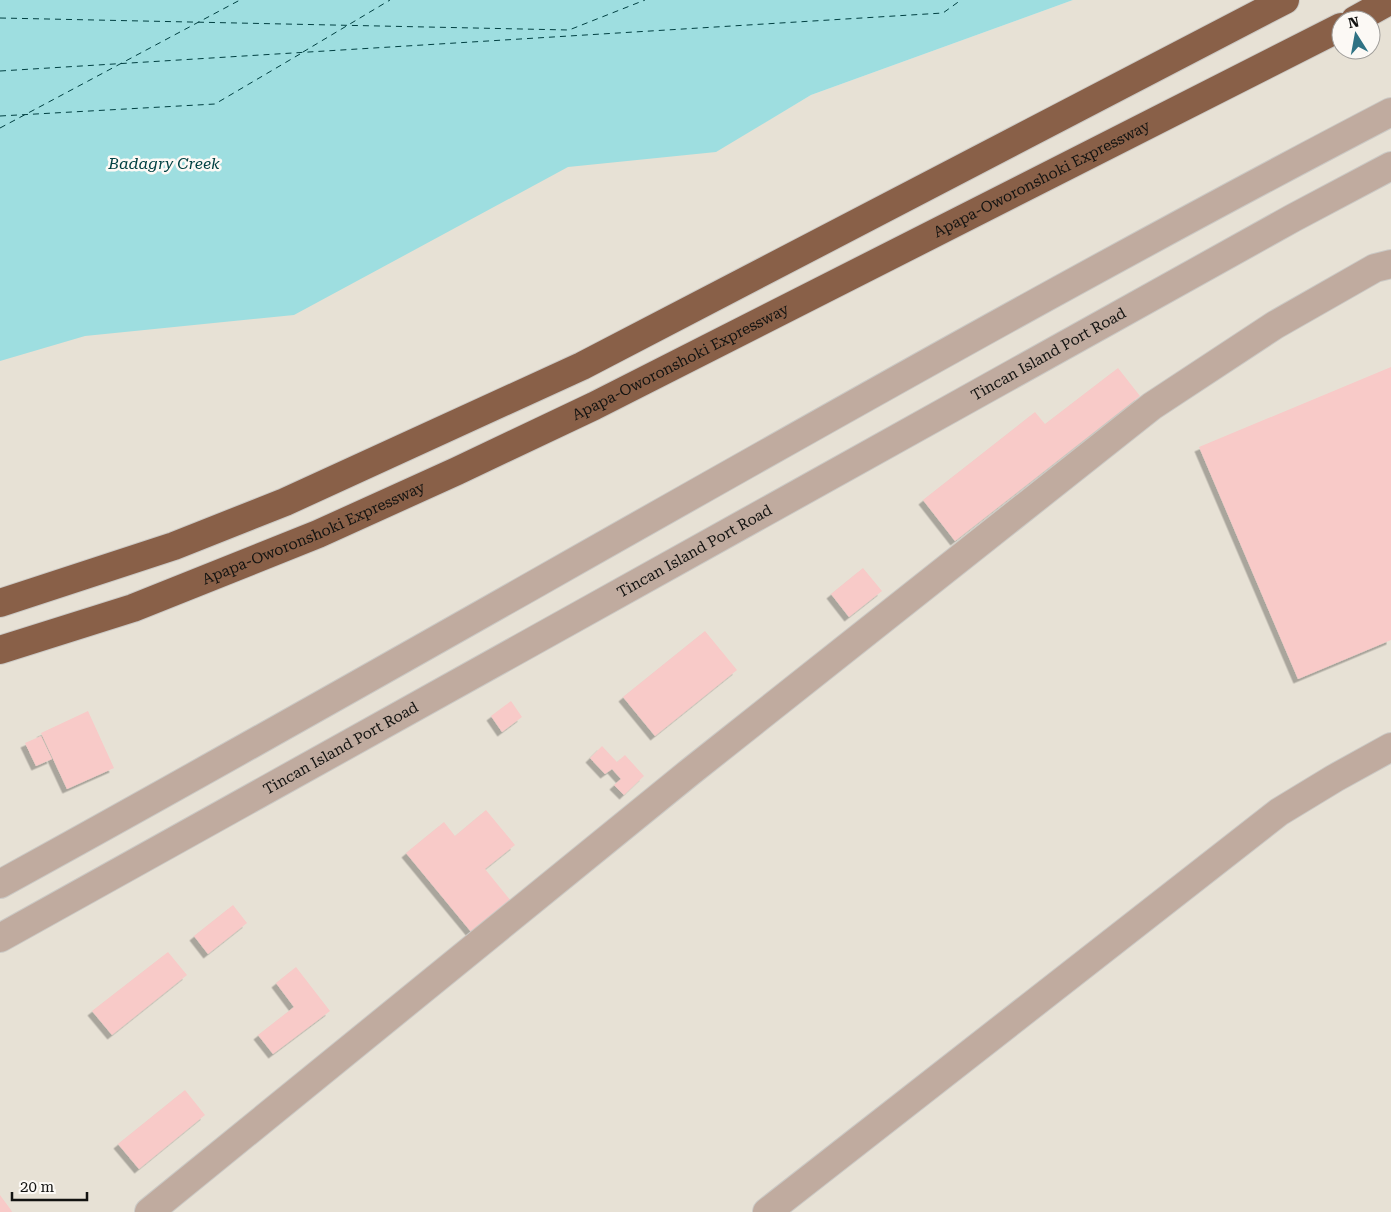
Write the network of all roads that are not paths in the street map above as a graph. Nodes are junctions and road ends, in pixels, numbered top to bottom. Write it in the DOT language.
graph roads {
  1 [pos="1285,0"];
  2 [pos="1391,0"];
  3 [pos="1372,10"];
  4 [pos="1331,32"];
  5 [pos="1391,112"];
  6 [pos="1391,166"];
  7 [pos="1391,264"];
  8 [pos="0,603"];
  9 [pos="0,650"];
  10 [pos="1391,747"];
  11 [pos="0,884"];
  12 [pos="0,938"];
  13 [pos="149,1212"];
  14 [pos="767,1212"];
  1 -- 8 [label="highway"];
  2 -- 3 [label="highway"];
  4 -- 9 [label="highway, Apapa-Oworonshoki Expressway"];
  5 -- 11 [label="street"];
  6 -- 12 [label="street, Tincan Island Port Road"];
  7 -- 13 [label="street"];
  10 -- 14 [label="street"];
}
